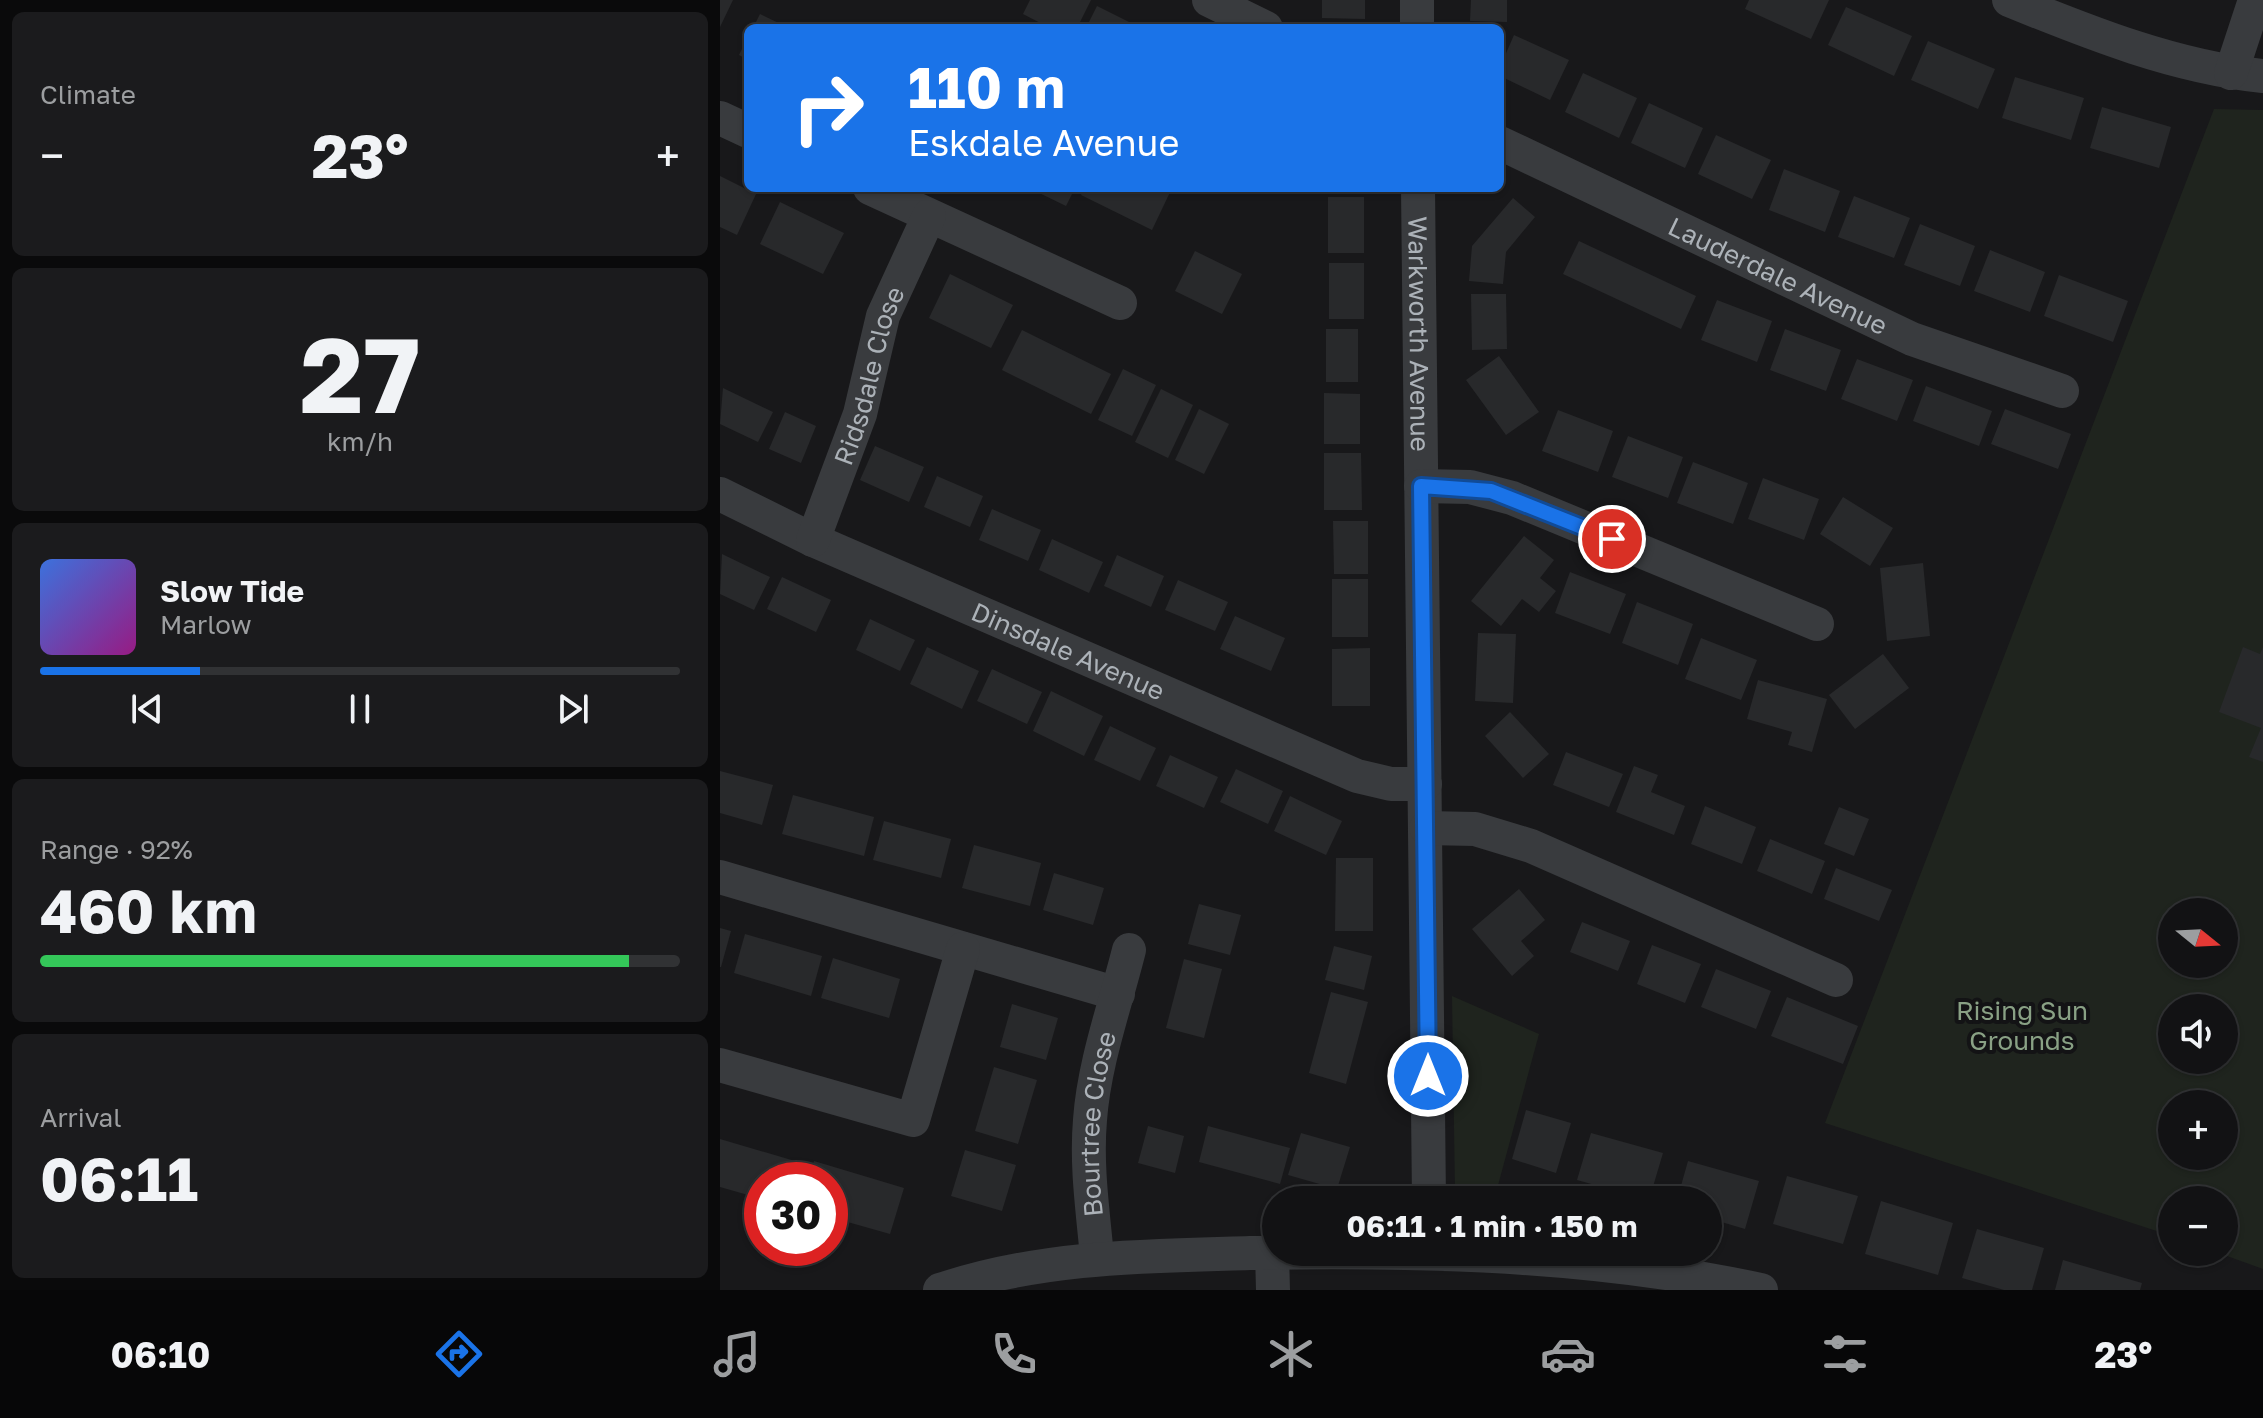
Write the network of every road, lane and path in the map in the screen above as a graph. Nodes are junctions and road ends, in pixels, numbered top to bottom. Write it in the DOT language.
graph roads {
  1 [pos="1209,0"];
  2 [pos="1417,0"];
  3 [pos="2009,0"];
  4 [pos="2255,0"];
  5 [pos="1258,24"];
  6 [pos="1417,24"];
  7 [pos="2247,74"];
  8 [pos="720,118"];
  9 [pos="744,129"];
  10 [pos="1504,145"];
  11 [pos="878,192"];
  12 [pos="1418,192"];
  13 [pos="929,216"];
  14 [pos="1120,303"];
  15 [pos="2062,391"];
  16 [pos="1421,486"];
  17 [pos="720,494"];
  18 [pos="813,540"];
  19 [pos="1817,624"];
  20 [pos="1425,784"];
  21 [pos="1426,828"];
  22 [pos="720,877"];
  23 [pos="963,949"];
  24 [pos="1129,950"];
  25 [pos="1836,980"];
  26 [pos="1118,994"];
  27 [pos="720,1065"];
  28 [pos="1429,1186"];
  29 [pos="1262,1253"];
  30 [pos="1097,1257"];
  31 [pos="1272,1266"];
  32 [pos="1615,1266"];
  33 [pos="940,1290"];
  34 [pos="1273,1290"];
  35 [pos="1761,1290"];
  1 -- 5 [label="street"];
  2 -- 6 [label="street"];
  3 -- 7 [label="street"];
  4 -- 7 [label="street"];
  8 -- 9 [label="street"];
  10 -- 15 [label="street, Lauderdale Avenue"];
  11 -- 13 [label="street"];
  12 -- 16 [label="street, Warkworth Avenue"];
  13 -- 14 [label="street"];
  13 -- 18 [label="street, Ridsdale Close"];
  16 -- 19 [label="street"];
  16 -- 20 [label="street, Warkworth Avenue"];
  17 -- 18 [label="street, Dinsdale Avenue"];
  18 -- 20 [label="street, Dinsdale Avenue"];
  20 -- 21 [label="street, Warkworth Avenue"];
  21 -- 25 [label="street"];
  21 -- 28 [label="street, Warkworth Avenue"];
  22 -- 23 [label="street, Bourtree Close"];
  23 -- 26 [label="street, Bourtree Close"];
  23 -- 27 [label="street"];
  24 -- 26 [label="street, Bourtree Close"];
  26 -- 30 [label="street, Bourtree Close"];
  29 -- 30 [label="street"];
  30 -- 33 [label="street"];
  31 -- 34 [label="street"];
  32 -- 35 [label="street"];
}
